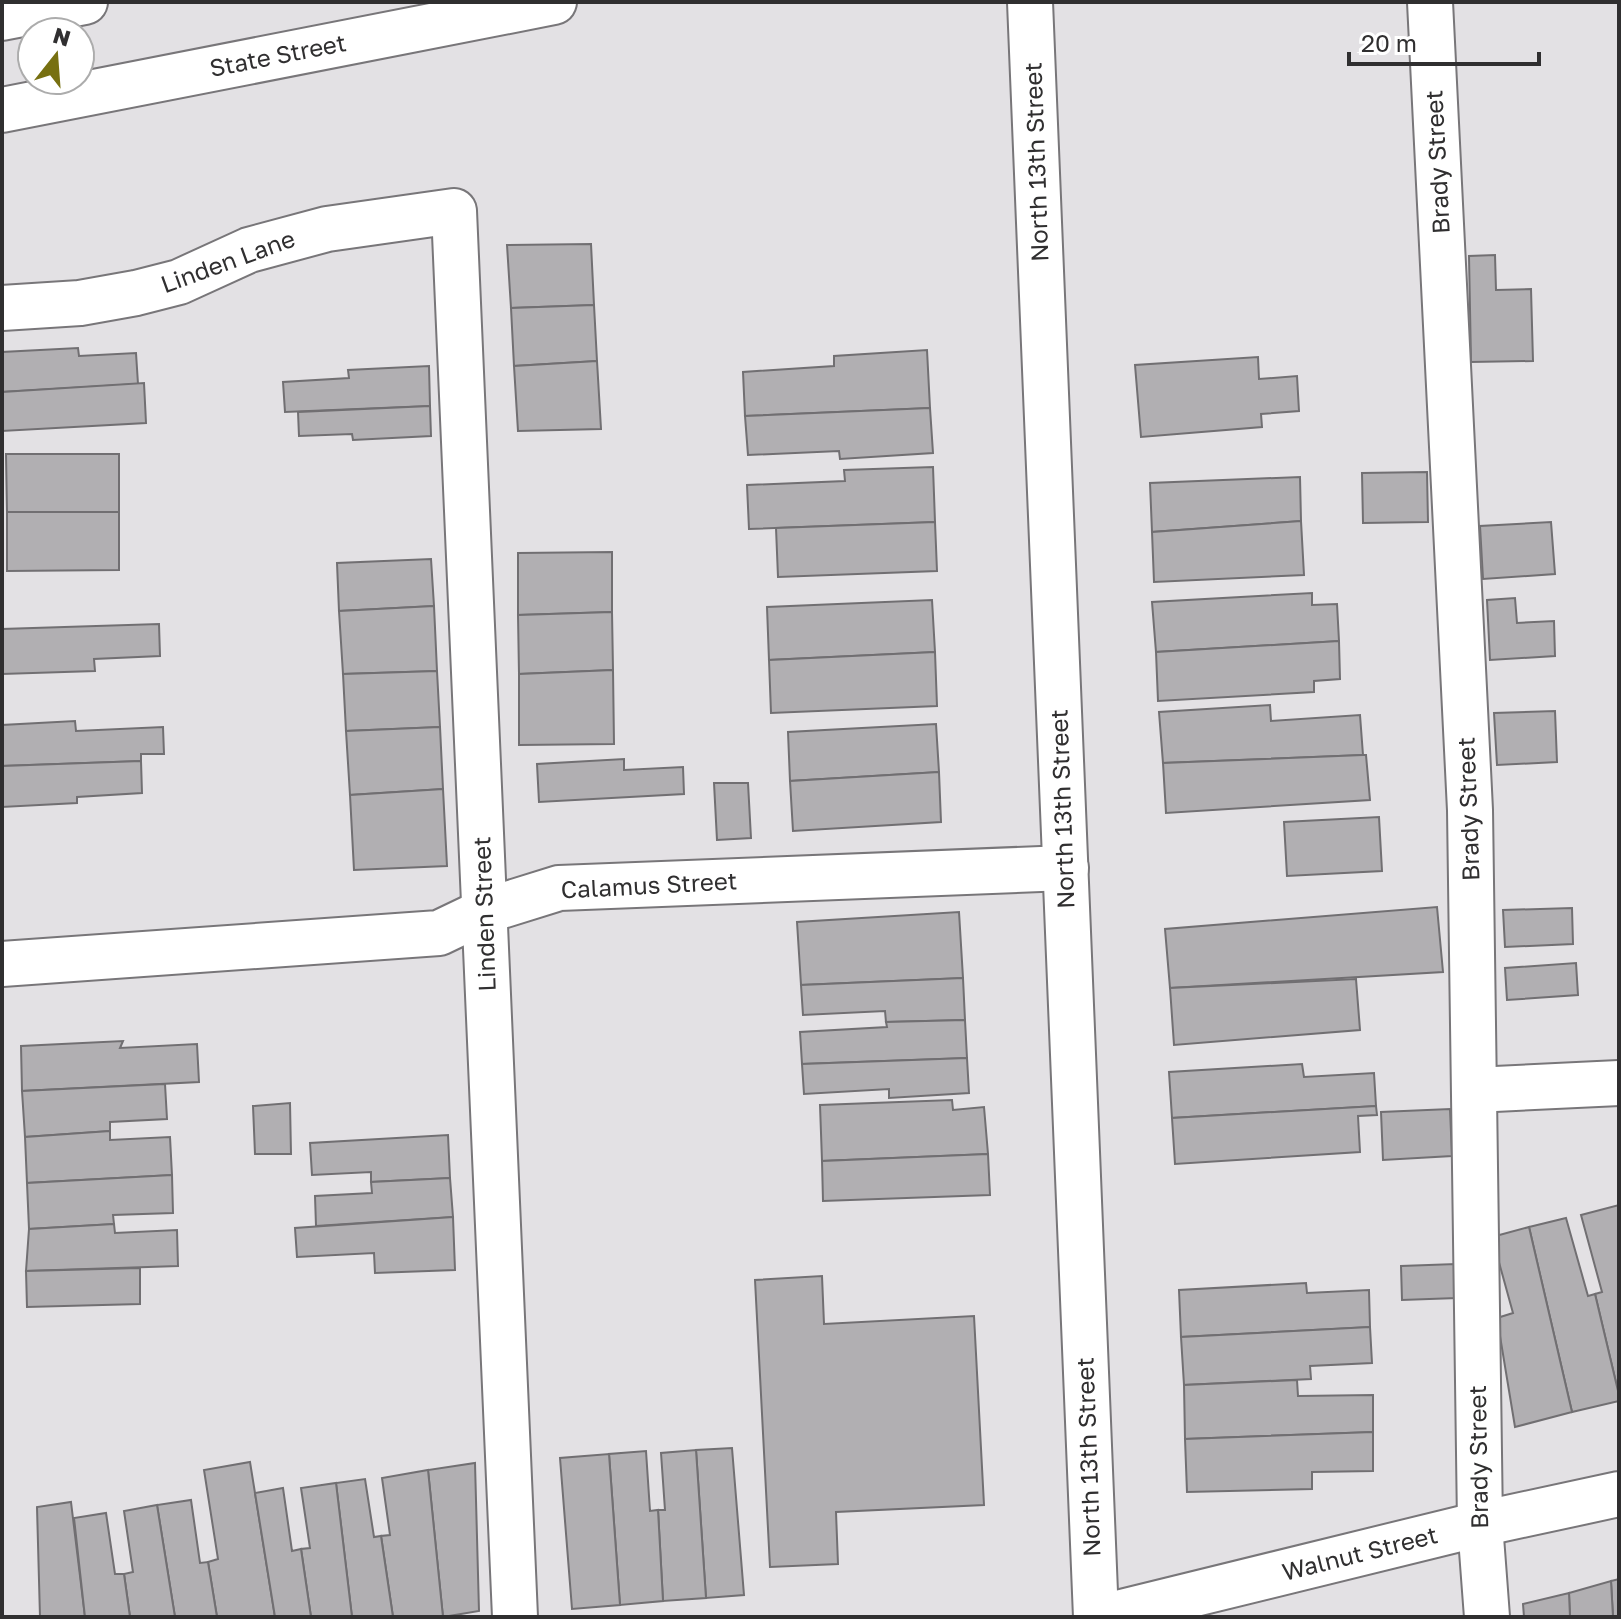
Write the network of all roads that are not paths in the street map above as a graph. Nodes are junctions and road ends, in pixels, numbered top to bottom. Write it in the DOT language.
graph roads {
  1 [pos="85,2"];
  2 [pos="554,2"];
  3 [pos="1030,2"];
  4 [pos="1430,2"];
  5 [pos="2,18"];
  6 [pos="2,110"];
  7 [pos="454,211"];
  8 [pos="2,308"];
  9 [pos="1066,868"];
  10 [pos="485,911"];
  11 [pos="2,964"];
  12 [pos="1619,1083"];
  13 [pos="1474,1090"];
  14 [pos="1619,1494"];
  15 [pos="1480,1524"];
  16 [pos="515,1617"];
  17 [pos="1098,1617"];
  18 [pos="1487,1617"];
  1 -- 5 [label="street"];
  2 -- 6 [label="street, State Street"];
  3 -- 9 [label="street, North 13th Street"];
  4 -- 13 [label="street, Brady Street"];
  7 -- 8 [label="street, Linden Lane"];
  7 -- 10 [label="street, Linden Street"];
  9 -- 10 [label="street, Calamus Street"];
  9 -- 17 [label="street, North 13th Street"];
  10 -- 11 [label="street, Calamus Street"];
  10 -- 16 [label="street, Linden Street"];
  12 -- 13 [label="street"];
  13 -- 15 [label="street, Brady Street"];
  14 -- 15 [label="street, Walnut Street"];
  15 -- 17 [label="street, Walnut Street"];
  15 -- 18 [label="street, Brady Street"];
}
